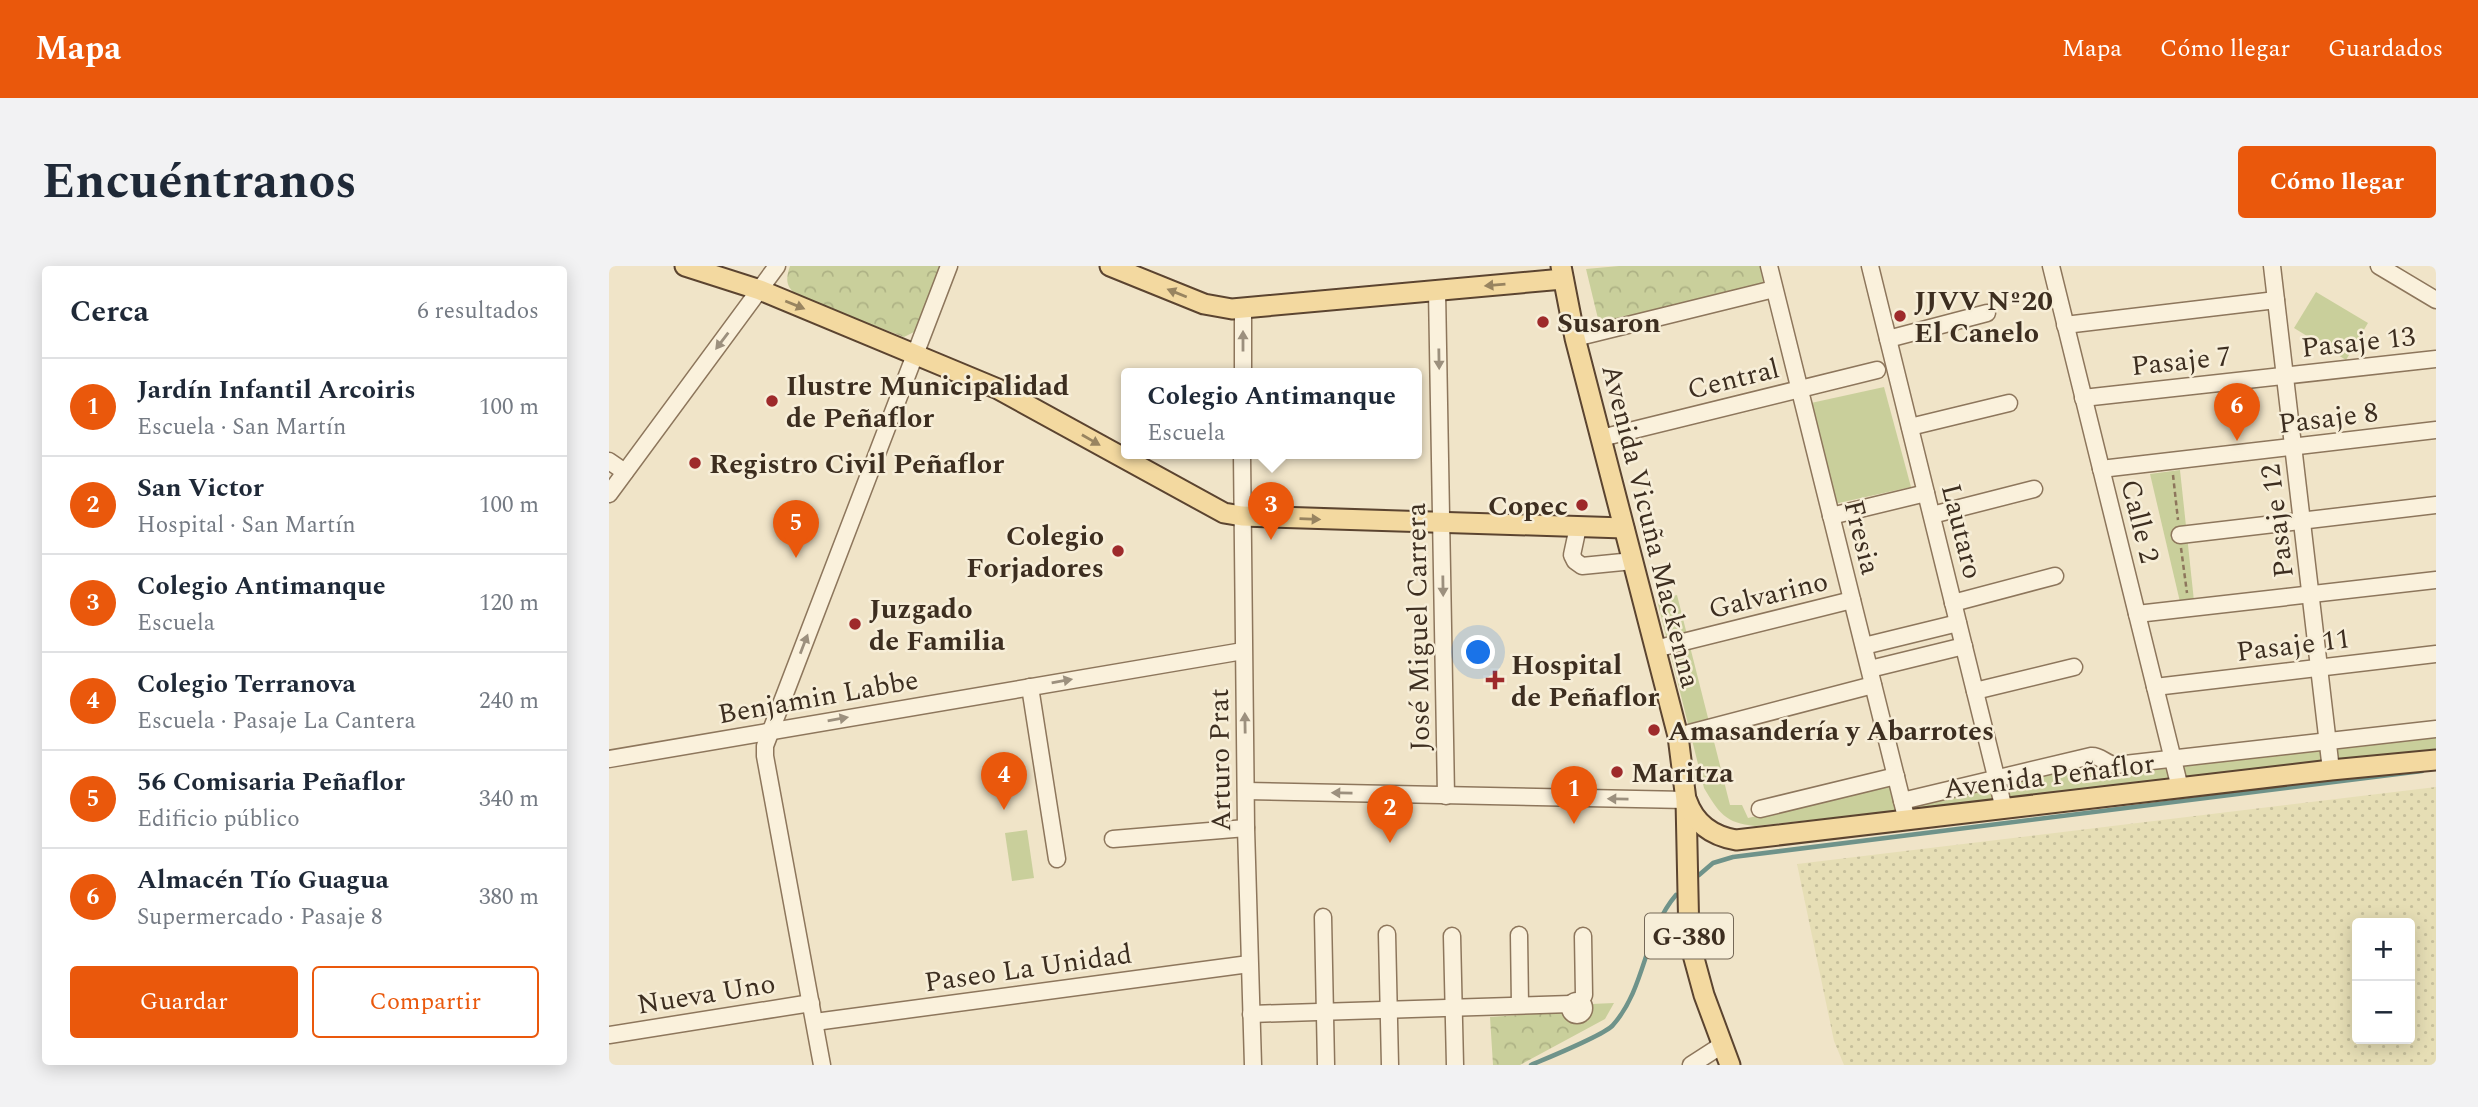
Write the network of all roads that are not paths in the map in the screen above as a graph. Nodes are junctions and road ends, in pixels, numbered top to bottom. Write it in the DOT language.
graph roads {
  1 [pos="685,266"];
  2 [pos="777,266"];
  3 [pos="950,266"];
  4 [pos="1109,266"];
  5 [pos="1769,266"];
  6 [pos="1870,266"];
  7 [pos="2051,266"];
  8 [pos="2272,266"];
  9 [pos="2379,266"];
  10 [pos="1562,273"];
  11 [pos="1774,289"];
  12 [pos="759,290"];
  13 [pos="1437,291"];
  14 [pos="2276,300"];
  15 [pos="2436,300"];
  16 [pos="1243,309"];
  17 [pos="1987,313"];
  18 [pos="2065,325"];
  19 [pos="1575,338"];
  20 [pos="1888,339"];
  21 [pos="916,354"];
  22 [pos="2436,359"];
  23 [pos="1243,368"];
  24 [pos="1877,370"];
  25 [pos="2285,375"];
  26 [pos="1800,389"];
  27 [pos="2083,398"];
  28 [pos="2009,403"];
  29 [pos="1910,428"];
  30 [pos="2436,430"];
  31 [pos="1601,438"];
  32 [pos="2293,447"];
  33 [pos="1121,456"];
  34 [pos="1126,459"];
  35 [pos="1243,459"];
  36 [pos="609,461"];
  37 [pos="2101,469"];
  38 [pos="625,472"];
  39 [pos="2034,489"];
  40 [pos="1926,493"];
  41 [pos="609,494"];
  42 [pos="2436,505"];
  43 [pos="1932,515"];
  44 [pos="1242,516"];
  45 [pos="1831,516"];
  46 [pos="2302,521"];
  47 [pos="1442,523"];
  48 [pos="1578,527"];
  49 [pos="1624,528"];
  50 [pos="2180,535"];
  51 [pos="1633,561"];
  52 [pos="2055,576"];
  53 [pos="2436,580"];
  54 [pos="2311,594"];
  55 [pos="1852,600"];
  56 [pos="1953,603"];
  57 [pos="2137,614"];
  58 [pos="1958,623"];
  59 [pos="1864,646"];
  60 [pos="1964,646"];
  61 [pos="1655,649"];
  62 [pos="1243,651"];
  63 [pos="2436,654"];
  64 [pos="2074,667"];
  65 [pos="2319,668"];
  66 [pos="1871,678"];
  67 [pos="1030,687"];
  68 [pos="2155,687"];
  69 [pos="1975,691"];
  70 [pos="2436,729"];
  71 [pos="770,730"];
  72 [pos="1678,736"];
  73 [pos="2327,741"];
  74 [pos="609,759"];
  75 [pos="2173,759"];
  76 [pos="2436,760"];
  77 [pos="2331,770"];
  78 [pos="1896,776"];
  79 [pos="1997,779"];
  80 [pos="2180,788"];
  81 [pos="1247,791"];
  82 [pos="1446,796"];
  83 [pos="1686,800"];
  84 [pos="1902,801"];
  85 [pos="1760,809"];
  86 [pos="2004,809"];
  87 [pos="1907,821"];
  88 [pos="1246,828"];
  89 [pos="1113,839"];
  90 [pos="1736,840"];
  91 [pos="1057,859"];
  92 [pos="1686,870"];
  93 [pos="1323,916"];
  94 [pos="1387,934"];
  95 [pos="1519,935"];
  96 [pos="1453,936"];
  97 [pos="1583,936"];
  98 [pos="1249,964"];
  99 [pos="811,1003"];
  100 [pos="1520,1006"];
  101 [pos="1454,1008"];
  102 [pos="1389,1010"];
  103 [pos="1324,1012"];
  104 [pos="1251,1014"];
  105 [pos="815,1022"];
  106 [pos="609,1035"];
  107 [pos="1722,1045"];
  108 [pos="822,1065"];
  109 [pos="1253,1065"];
  110 [pos="1325,1065"];
  111 [pos="1390,1065"];
  112 [pos="1455,1065"];
  113 [pos="1691,1065"];
  114 [pos="1730,1065"];
  1 -- 12 [label="main road"];
  2 -- 12 [label="street"];
  3 -- 21 [label="street"];
  16 -- 4 [label="main road, one-way"];
  5 -- 11 [label="street, Fresia"];
  6 -- 20 [label="street, Lautaro"];
  7 -- 18 [label="street, Calle 2"];
  8 -- 14 [label="street, Pasaje 12"];
  9 -- 15 [label="street"];
  10 -- 13 [label="main road, one-way"];
  10 -- 19 [label="main road, Avenida Vicuña Mackenna"];
  11 -- 19 [label="street"];
  11 -- 26 [label="street, Fresia"];
  12 -- 21 [label="main road, one-way"];
  12 -- 38 [label="street, one-way"];
  13 -- 16 [label="main road"];
  13 -- 47 [label="street, José Miguel Carrera, one-way"];
  14 -- 18 [label="street"];
  14 -- 25 [label="street, Pasaje 12"];
  23 -- 16 [label="street, one-way"];
  17 -- 20 [label="street"];
  18 -- 27 [label="street, Calle 2"];
  19 -- 31 [label="main road, Avenida Vicuña Mackenna"];
  20 -- 29 [label="street, Lautaro"];
  21 -- 33 [label="main road, one-way"];
  71 -- 21 [label="street, one-way"];
  22 -- 25 [label="street, Pasaje 13"];
  24 -- 26 [label="street, Central"];
  25 -- 27 [label="street, Pasaje 7"];
  25 -- 32 [label="street, Pasaje 12"];
  26 -- 31 [label="street, Central"];
  26 -- 45 [label="street, Fresia"];
  27 -- 37 [label="street, Calle 2"];
  28 -- 29 [label="street"];
  29 -- 40 [label="street, Lautaro"];
  30 -- 32 [label="street, Pasaje 8"];
  31 -- 49 [label="main road, Avenida Vicuña Mackenna"];
  32 -- 37 [label="street, Pasaje 8"];
  32 -- 46 [label="street, Pasaje 12"];
  34 -- 44 [label="main road, one-way"];
  35 -- 44 [label="street, Arturo Prat"];
  36 -- 38 [label="street"];
  37 -- 57 [label="street, Calle 2"];
  38 -- 41 [label="street"];
  39 -- 43 [label="street"];
  40 -- 43 [label="street, Lautaro"];
  40 -- 45 [label="street"];
  42 -- 46 [label="street"];
  43 -- 56 [label="street, Lautaro"];
  44 -- 47 [label="main road, one-way"];
  44 -- 62 [label="street, Arturo Prat"];
  45 -- 55 [label="street, Fresia"];
  46 -- 50 [label="street"];
  46 -- 54 [label="street, Pasaje 12"];
  47 -- 48 [label="main road"];
  47 -- 82 [label="street, José Miguel Carrera, one-way"];
  48 -- 49 [label="main road"];
  48 -- 51 [label="street"];
  49 -- 51 [label="main road, Avenida Vicuña Mackenna"];
  51 -- 61 [label="main road, Avenida Vicuña Mackenna"];
  52 -- 56 [label="street"];
  53 -- 54 [label="street"];
  54 -- 57 [label="street"];
  54 -- 65 [label="street, Pasaje 12"];
  55 -- 59 [label="street, Fresia"];
  55 -- 61 [label="street, Galvarino"];
  56 -- 58 [label="street, Lautaro"];
  57 -- 68 [label="street, Calle 2"];
  58 -- 59 [label="street"];
  58 -- 60 [label="street, Lautaro"];
  59 -- 66 [label="street, Fresia"];
  60 -- 66 [label="street"];
  60 -- 69 [label="street, Lautaro"];
  61 -- 72 [label="main road, Avenida Vicuña Mackenna"];
  67 -- 62 [label="street, Benjamin Labbe, one-way"];
  81 -- 62 [label="street, Arturo Prat, one-way"];
  63 -- 65 [label="street, Pasaje 11"];
  64 -- 69 [label="street"];
  65 -- 68 [label="street, Pasaje 11"];
  65 -- 73 [label="street, Pasaje 12"];
  66 -- 72 [label="street"];
  66 -- 78 [label="street, Fresia"];
  71 -- 67 [label="street, Benjamin Labbe, one-way"];
  67 -- 91 [label="street"];
  68 -- 75 [label="street, Calle 2"];
  69 -- 79 [label="street, Lautaro"];
  70 -- 73 [label="street, Avenida Peñaflor"];
  71 -- 74 [label="street, Benjamin Labbe"];
  71 -- 99 [label="street"];
  72 -- 83 [label="main road, Avenida Vicuña Mackenna"];
  73 -- 75 [label="street, Avenida Peñaflor"];
  73 -- 77 [label="street, Pasaje 12"];
  75 -- 79 [label="street, Avenida Peñaflor"];
  75 -- 80 [label="street, Calle 2"];
  76 -- 77 [label="main road, Avenida Peñaflor"];
  77 -- 80 [label="main road, Avenida Peñaflor"];
  78 -- 84 [label="street, Fresia"];
  78 -- 85 [label="street"];
  79 -- 84 [label="street, Avenida Peñaflor"];
  79 -- 86 [label="street, Lautaro"];
  80 -- 86 [label="main road, Avenida Peñaflor"];
  82 -- 81 [label="street, one-way"];
  81 -- 88 [label="street, Arturo Prat"];
  83 -- 82 [label="street, one-way"];
  83 -- 90 [label="main road, Avenida Peñaflor"];
  83 -- 92 [label="main road, G-380"];
  84 -- 87 [label="street, Fresia"];
  86 -- 87 [label="main road, Avenida Peñaflor"];
  87 -- 90 [label="main road, Avenida Peñaflor"];
  88 -- 89 [label="street"];
  88 -- 98 [label="street, Arturo Prat"];
  90 -- 92 [label="main road"];
  92 -- 107 [label="main road, G-380"];
  93 -- 103 [label="street"];
  94 -- 102 [label="street"];
  95 -- 100 [label="street"];
  96 -- 101 [label="street"];
  97 -- 100 [label="street"];
  98 -- 104 [label="street, Arturo Prat"];
  98 -- 105 [label="street, Paseo La Unidad"];
  99 -- 105 [label="street"];
  99 -- 106 [label="street, Nueva Uno"];
  100 -- 101 [label="street"];
  101 -- 102 [label="street"];
  101 -- 112 [label="street"];
  102 -- 103 [label="street"];
  102 -- 111 [label="street"];
  103 -- 104 [label="street"];
  103 -- 110 [label="street"];
  104 -- 109 [label="street, Arturo Prat"];
  105 -- 108 [label="street"];
  107 -- 113 [label="street"];
  107 -- 114 [label="main road, G-380"];
}
